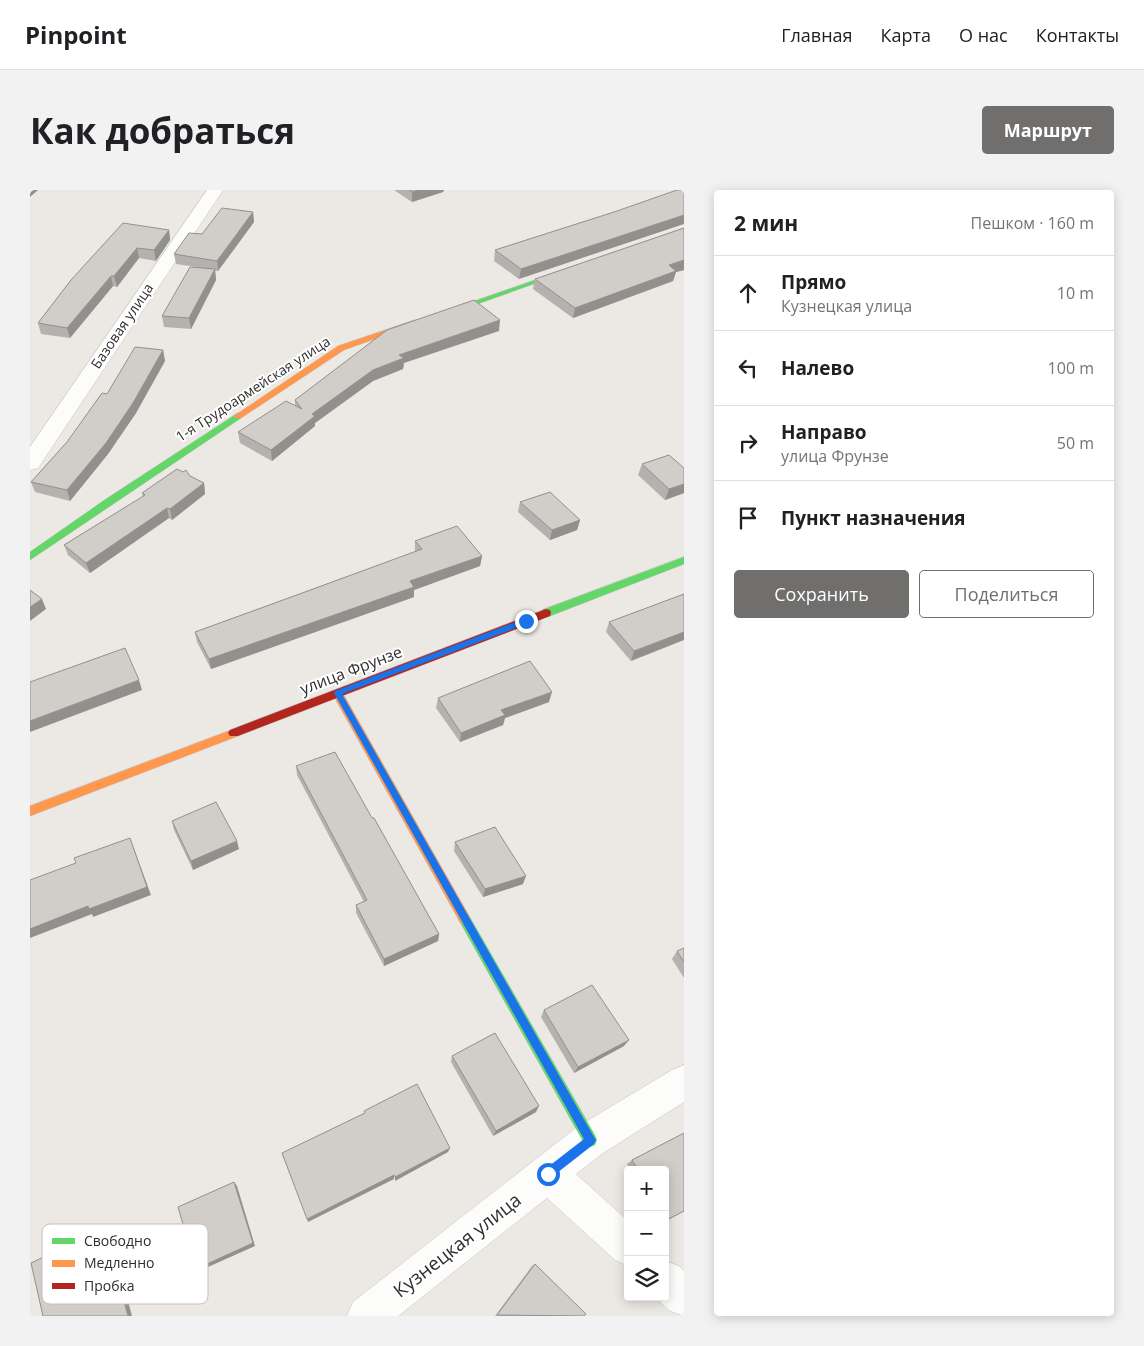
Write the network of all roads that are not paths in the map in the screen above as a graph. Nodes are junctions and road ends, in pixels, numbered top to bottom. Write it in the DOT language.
graph roads {
  1 [pos="215,190"];
  2 [pos="582,265"];
  3 [pos="30,463"];
  4 [pos="30,557"];
  5 [pos="684,560"];
  6 [pos="337,693"];
  7 [pos="30,811"];
  8 [pos="684,1082"];
  9 [pos="590,1140"];
  10 [pos="548,1174"];
  11 [pos="624,1242"];
  12 [pos="669,1284"];
  13 [pos="684,1298"];
  14 [pos="367,1316"];
  1 -- 3 [label="street, Базовая улица"];
  2 -- 4 [label="street, 1-я Трудоармейская улица"];
  5 -- 6 [label="street, улица Фрунзе"];
  6 -- 7 [label="street, улица Фрунзе"];
  6 -- 9 [label="street"];
  8 -- 9 [label="street, Кузнецкая улица"];
  9 -- 10 [label="street, Кузнецкая улица"];
  10 -- 11 [label="street"];
  10 -- 14 [label="street, Кузнецкая улица"];
  12 -- 13 [label="street"];
}
